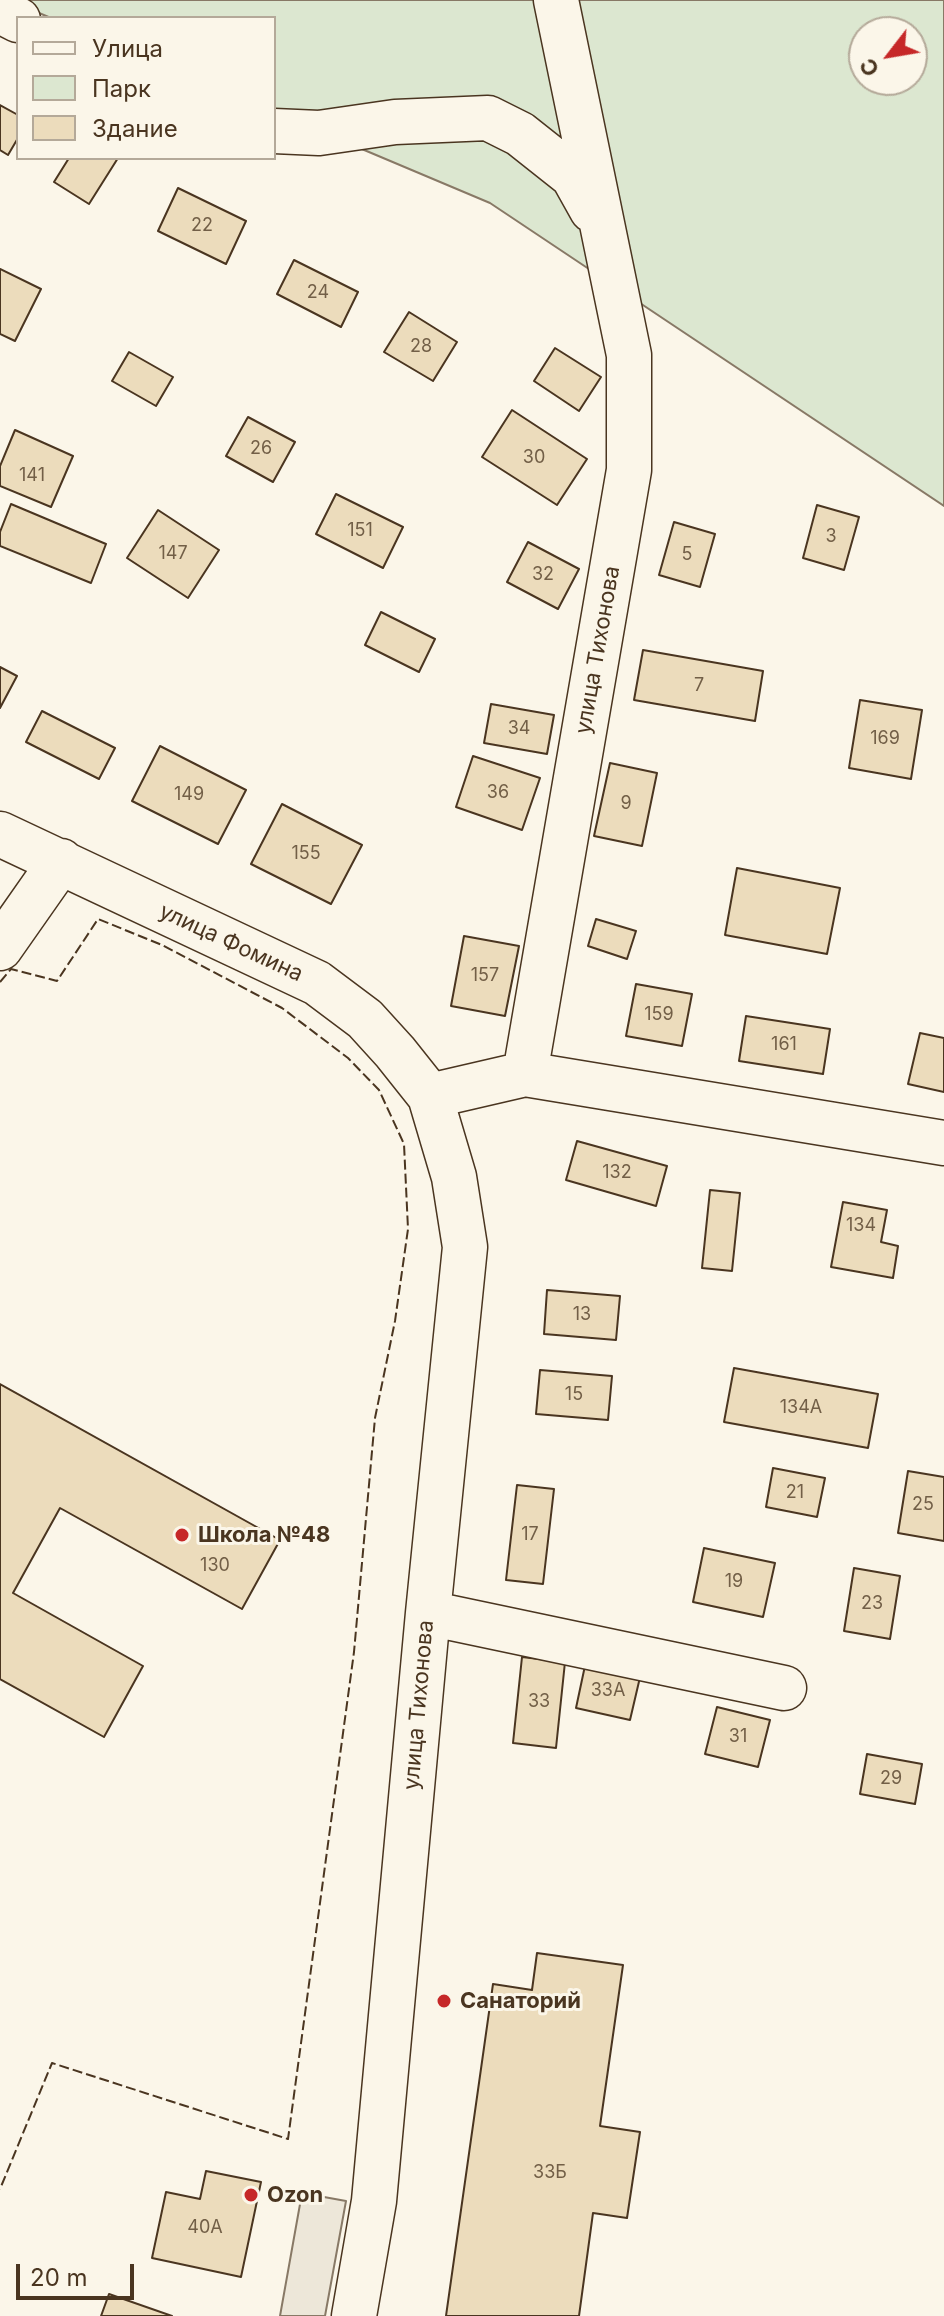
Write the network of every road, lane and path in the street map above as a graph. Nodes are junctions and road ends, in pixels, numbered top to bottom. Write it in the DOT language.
graph roads {
  1 [pos="556,0"];
  2 [pos="276,131"];
  3 [pos="602,226"];
  4 [pos="0,834"];
  5 [pos="61,861"];
  6 [pos="0,948"];
  7 [pos="525,1074"];
  8 [pos="430,1096"];
  9 [pos="944,1143"];
  10 [pos="428,1613"];
  11 [pos="784,1688"];
  12 [pos="354,2316"];
  1 -- 3 [label="street, улица Тихонова"];
  2 -- 3 [label="street"];
  3 -- 7 [label="street, улица Тихонова"];
  4 -- 5 [label="street, улица Фомина"];
  5 -- 6 [label="street"];
  5 -- 8 [label="street, улица Фомина"];
  7 -- 8 [label="street"];
  7 -- 9 [label="street"];
  8 -- 10 [label="street, улица Тихонова"];
  10 -- 11 [label="street"];
  10 -- 12 [label="street, улица Тихонова"];
}
